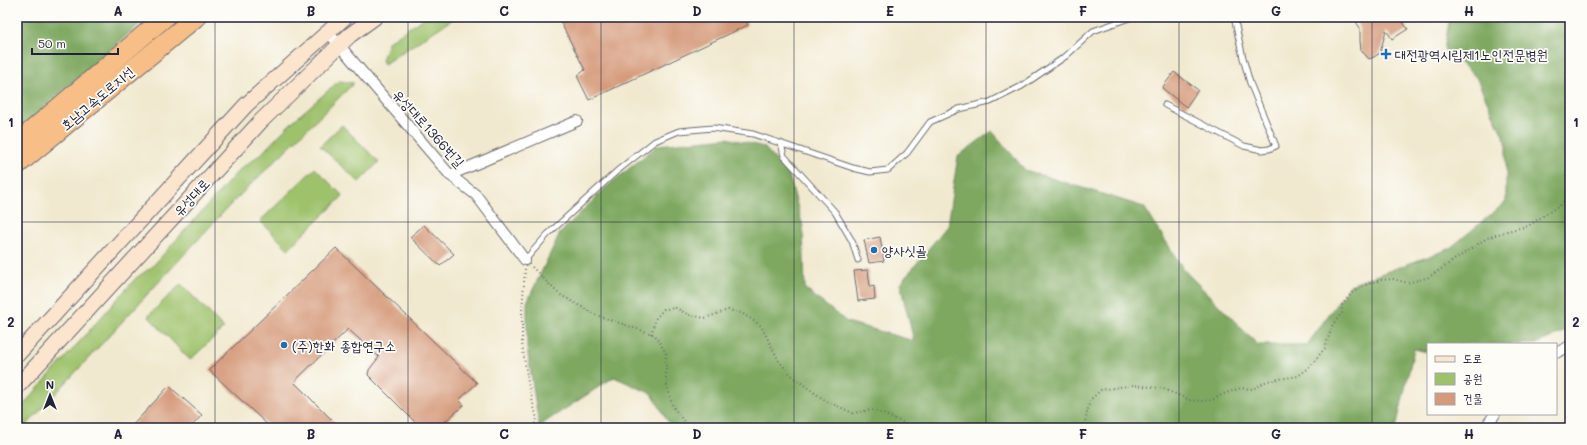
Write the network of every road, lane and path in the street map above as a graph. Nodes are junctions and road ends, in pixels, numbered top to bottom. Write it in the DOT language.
graph roads {
  1 [pos="165,17"];
  2 [pos="196,17"];
  3 [pos="345,17"];
  4 [pos="375,17"];
  5 [pos="1132,17"];
  6 [pos="1234,17"];
  7 [pos="328,32"];
  8 [pos="339,46"];
  9 [pos="1165,105"];
  10 [pos="577,121"];
  11 [pos="781,143"];
  12 [pos="17,144"];
  13 [pos="17,165"];
  14 [pos="1570,167"];
  15 [pos="450,174"];
  16 [pos="526,260"];
  17 [pos="858,260"];
  18 [pos="651,334"];
  19 [pos="1570,346"];
  20 [pos="1557,352"];
  21 [pos="17,355"];
  22 [pos="17,387"];
  23 [pos="1495,415"];
  24 [pos="533,428"];
  25 [pos="689,428"];
  26 [pos="916,428"];
  27 [pos="1081,428"];
  28 [pos="1485,428"];
  1 -- 12 [label="highway, 호남고속도로지선"];
  2 -- 13 [label="highway, 호남고속도로지선"];
  3 -- 7 [label="main road, 유성대로"];
  4 -- 8 [label="main road, 유성대로"];
  5 -- 11 [label="lane"];
  6 -- 9 [label="lane"];
  7 -- 8 [label="street, 유성대로1366번길"];
  7 -- 21 [label="main road, 유성대로"];
  8 -- 15 [label="street, 유성대로1366번길"];
  8 -- 22 [label="main road, 유성대로"];
  10 -- 15 [label="street"];
  11 -- 16 [label="lane"];
  11 -- 17 [label="lane"];
  14 -- 27 [label="path"];
  15 -- 16 [label="street, 유성대로1366번길"];
  16 -- 18 [label="path"];
  16 -- 24 [label="path"];
  18 -- 25 [label="path"];
  18 -- 26 [label="path"];
  19 -- 20 [label="street"];
  23 -- 28 [label="street"];
}
